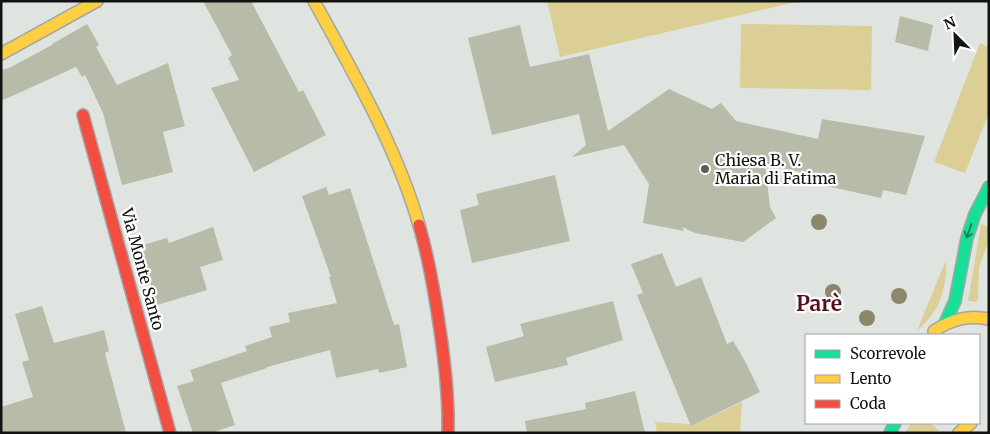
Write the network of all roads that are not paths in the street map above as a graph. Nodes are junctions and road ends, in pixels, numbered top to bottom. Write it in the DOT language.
graph roads {
  1 [pos="97,1"];
  2 [pos="314,1"];
  3 [pos="1,54"];
  4 [pos="84,115"];
  5 [pos="989,187"];
  6 [pos="989,319"];
  7 [pos="945,323"];
  8 [pos="932,334"];
  9 [pos="972,424"];
  10 [pos="170,433"];
  11 [pos="448,433"];
  12 [pos="959,433"];
  1 -- 3 [label="street"];
  2 -- 11 [label="street"];
  4 -- 10 [label="street, Via Monte Santo"];
  5 -- 7 [label="street, one-way"];
  6 -- 7 [label="street"];
  7 -- 8 [label="street"];
  9 -- 12 [label="street"];
}
